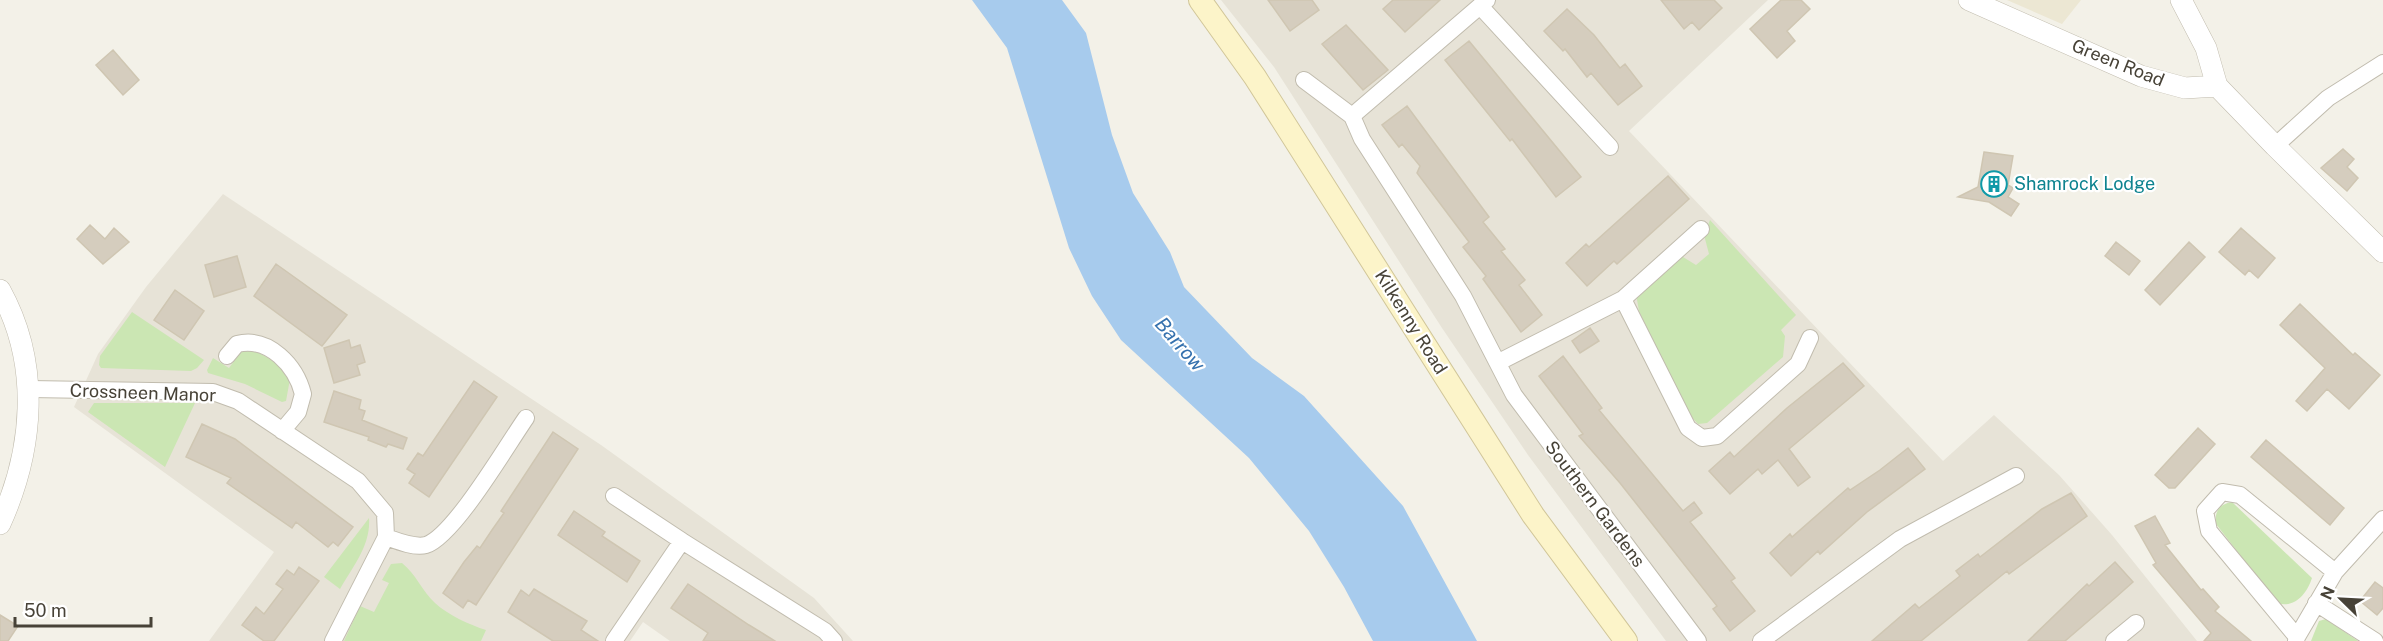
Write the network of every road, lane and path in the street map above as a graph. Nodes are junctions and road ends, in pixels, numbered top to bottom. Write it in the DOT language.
graph roads {
  1 [pos="1200,0"];
  2 [pos="1969,0"];
  3 [pos="2181,0"];
  4 [pos="1484,3"];
  5 [pos="2383,63"];
  6 [pos="1304,80"];
  7 [pos="2217,86"];
  8 [pos="1353,116"];
  9 [pos="2275,146"];
  10 [pos="1610,147"];
  11 [pos="1701,229"];
  12 [pos="2383,252"];
  13 [pos="0,290"];
  14 [pos="1623,299"];
  15 [pos="1810,338"];
  16 [pos="227,356"];
  17 [pos="1499,362"];
  18 [pos="30,389"];
  19 [pos="526,418"];
  20 [pos="282,431"];
  21 [pos="2016,476"];
  22 [pos="614,496"];
  23 [pos="2383,519"];
  24 [pos="0,524"];
  25 [pos="386,537"];
  26 [pos="682,541"];
  27 [pos="2335,572"];
  28 [pos="2316,603"];
  29 [pos="2136,623"];
  30 [pos="2296,639"];
  31 [pos="333,641"];
  32 [pos="614,641"];
  33 [pos="834,641"];
  34 [pos="1626,641"];
  35 [pos="1698,641"];
  36 [pos="1761,641"];
  37 [pos="2114,641"];
  38 [pos="2375,641"];
  1 -- 34 [label="main road, Kilkenny Road"];
  2 -- 7 [label="street, Green Road"];
  3 -- 7 [label="street"];
  4 -- 8 [label="street"];
  4 -- 10 [label="street"];
  5 -- 9 [label="street"];
  6 -- 8 [label="street"];
  7 -- 9 [label="street"];
  8 -- 17 [label="street, Southern Gardens"];
  9 -- 12 [label="street"];
  11 -- 14 [label="street"];
  13 -- 18 [label="street"];
  14 -- 15 [label="street"];
  14 -- 17 [label="street"];
  16 -- 20 [label="street"];
  17 -- 35 [label="street, Southern Gardens"];
  18 -- 20 [label="street, Crossneen Manor"];
  18 -- 24 [label="street"];
  19 -- 25 [label="street"];
  20 -- 25 [label="street, Crossneen Manor"];
  21 -- 36 [label="street"];
  22 -- 26 [label="street"];
  23 -- 27 [label="street"];
  25 -- 31 [label="street"];
  26 -- 32 [label="street"];
  26 -- 33 [label="street"];
  27 -- 28 [label="street"];
  27 -- 30 [label="street"];
  28 -- 30 [label="street"];
  28 -- 38 [label="street"];
  29 -- 37 [label="street"];
}
